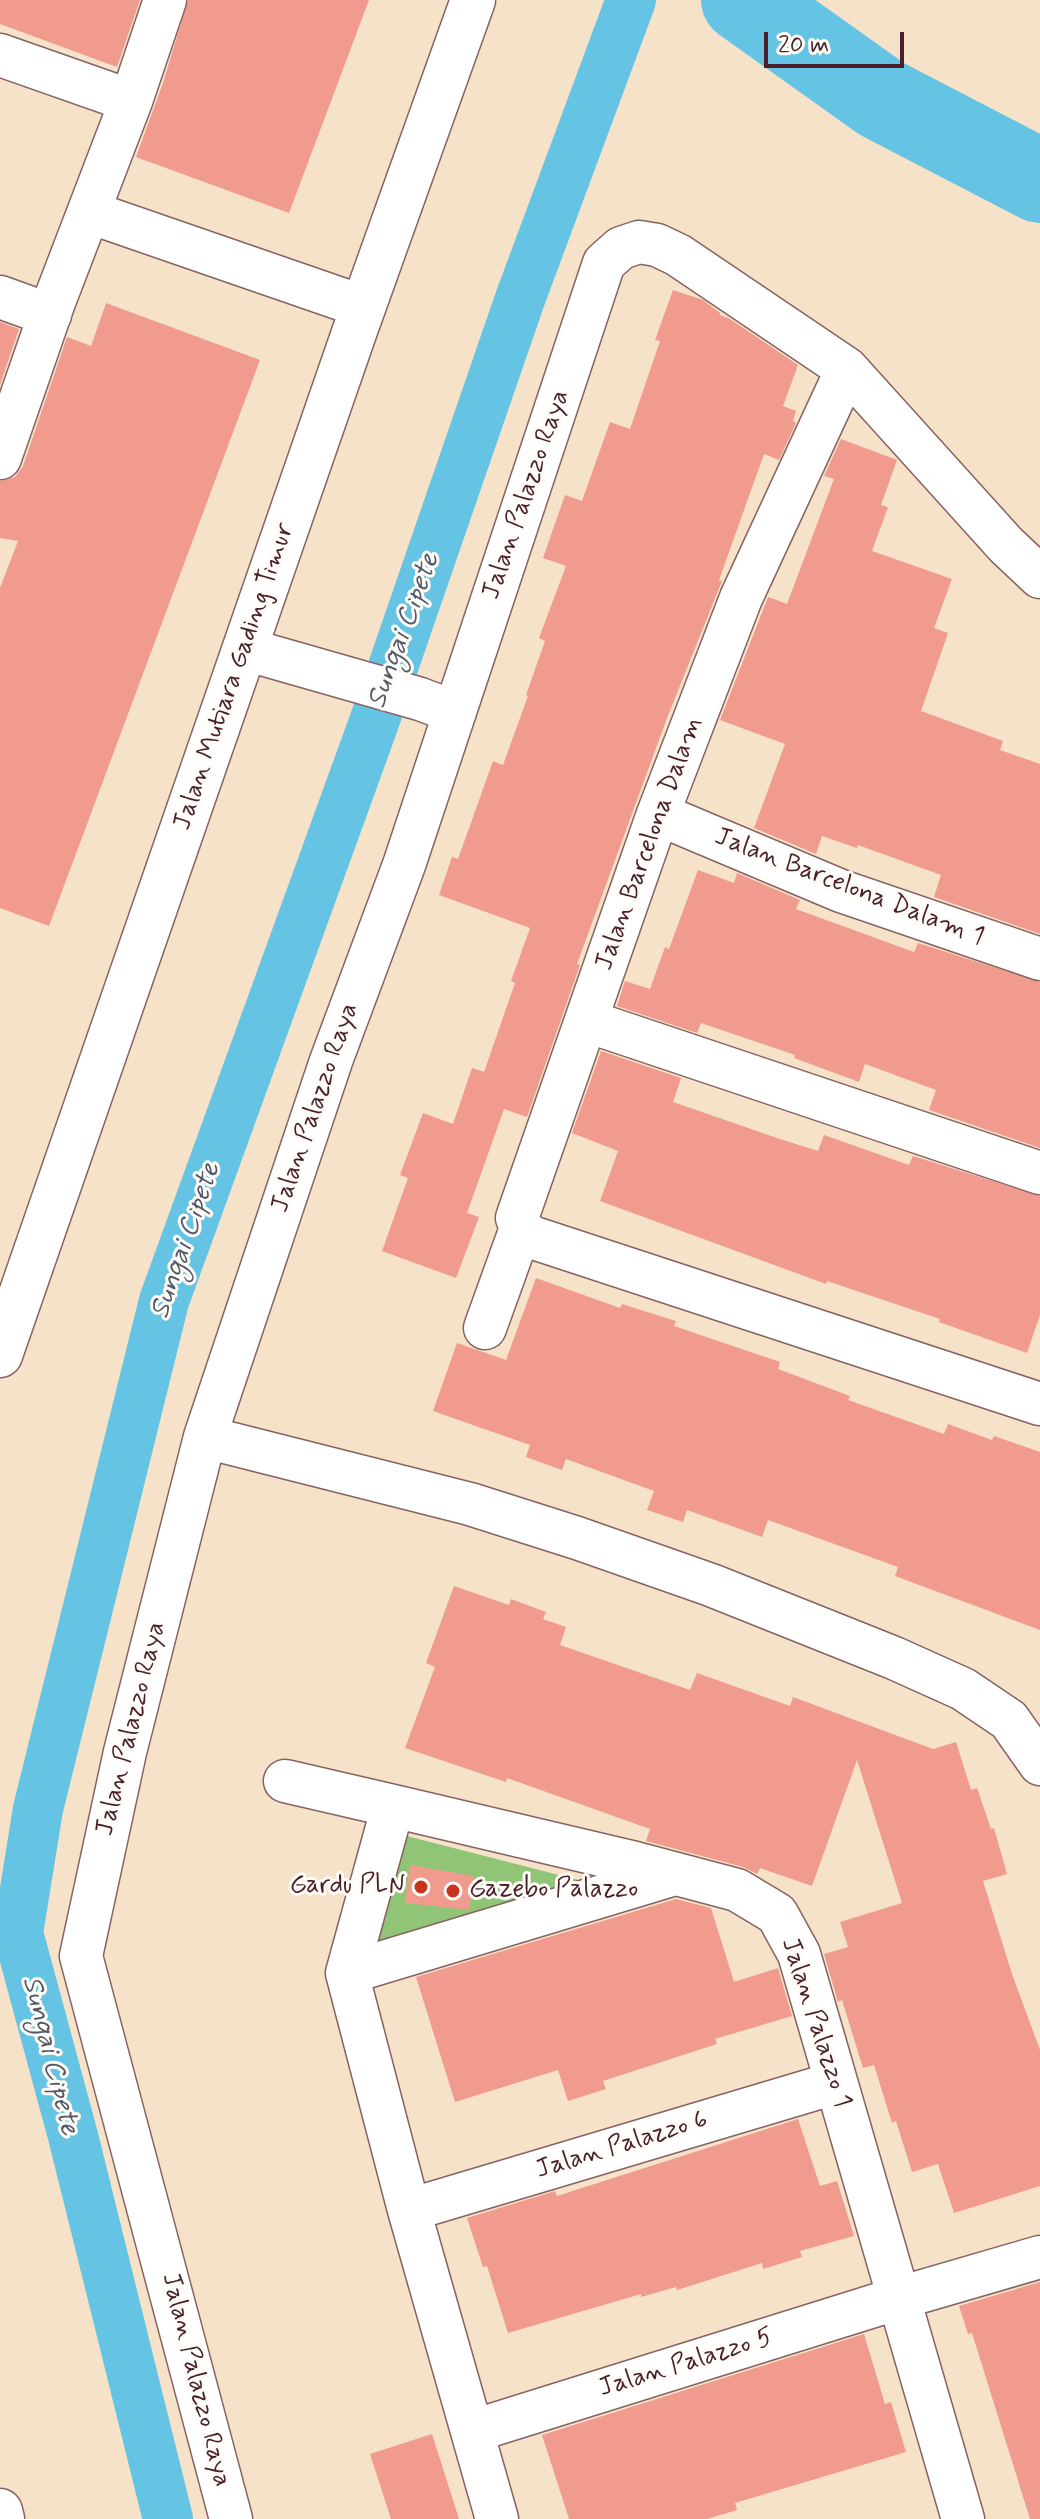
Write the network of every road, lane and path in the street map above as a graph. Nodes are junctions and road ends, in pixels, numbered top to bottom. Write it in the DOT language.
graph roads {
  1 [pos="165,0"];
  2 [pos="473,0"];
  3 [pos="0,55"];
  4 [pos="131,101"];
  5 [pos="89,212"];
  6 [pos="0,297"];
  7 [pos="364,307"];
  8 [pos="50,315"];
  9 [pos="847,369"];
  10 [pos="0,458"];
  11 [pos="1040,577"];
  12 [pos="245,649"];
  13 [pos="437,705"];
  14 [pos="658,814"];
  15 [pos="1040,959"];
  16 [pos="587,1021"];
  17 [pos="1040,1173"];
  18 [pos="521,1228"];
  19 [pos="485,1328"];
  20 [pos="0,1355"];
  21 [pos="1040,1404"];
  22 [pos="205,1437"];
  23 [pos="1040,1764"];
  24 [pos="285,1781"];
  25 [pos="393,1806"];
  26 [pos="676,1873"];
  27 [pos="347,1973"];
  28 [pos="835,2083"];
  29 [pos="409,2210"];
  30 [pos="1040,2257"];
  31 [pos="899,2298"];
  32 [pos="473,2431"];
  33 [pos="0,2511"];
  34 [pos="957,2518"];
  35 [pos="2,2519"];
  36 [pos="231,2519"];
  37 [pos="497,2519"];
  1 -- 4 [label="street"];
  2 -- 7 [label="main road, Jalan Mutiara Gading Timur"];
  3 -- 4 [label="street"];
  4 -- 5 [label="street"];
  5 -- 7 [label="street"];
  5 -- 8 [label="street"];
  6 -- 8 [label="street"];
  7 -- 12 [label="main road, Jalan Mutiara Gading Timur"];
  8 -- 10 [label="street"];
  9 -- 11 [label="street, Jalan Palazzo Raya"];
  9 -- 13 [label="street, Jalan Palazzo Raya"];
  9 -- 14 [label="street, Jalan Barcelona Dalam"];
  12 -- 13 [label="street"];
  12 -- 20 [label="main road, Jalan Mutiara Gading Timur"];
  13 -- 22 [label="street, Jalan Palazzo Raya"];
  14 -- 15 [label="street, Jalan Barcelona Dalam 1"];
  14 -- 16 [label="street, Jalan Barcelona Dalam"];
  16 -- 17 [label="street"];
  16 -- 18 [label="street, Jalan Barcelona Dalam"];
  18 -- 19 [label="street, Jalan Barcelona Dalam"];
  18 -- 21 [label="street"];
  22 -- 23 [label="street"];
  22 -- 36 [label="street, Jalan Palazzo Raya"];
  24 -- 25 [label="street, Jalan Palazzo 1"];
  25 -- 26 [label="street, Jalan Palazzo 1"];
  25 -- 27 [label="street"];
  26 -- 27 [label="street"];
  26 -- 28 [label="street, Jalan Palazzo 1"];
  27 -- 29 [label="street"];
  28 -- 29 [label="street, Jalan Palazzo 6"];
  28 -- 31 [label="street, Jalan Palazzo 1"];
  29 -- 32 [label="street"];
  30 -- 31 [label="street, Jalan Palazzo 5"];
  31 -- 32 [label="street, Jalan Palazzo 5"];
  31 -- 34 [label="street, Jalan Palazzo 1"];
  32 -- 37 [label="street"];
  33 -- 35 [label="main road"];
}
